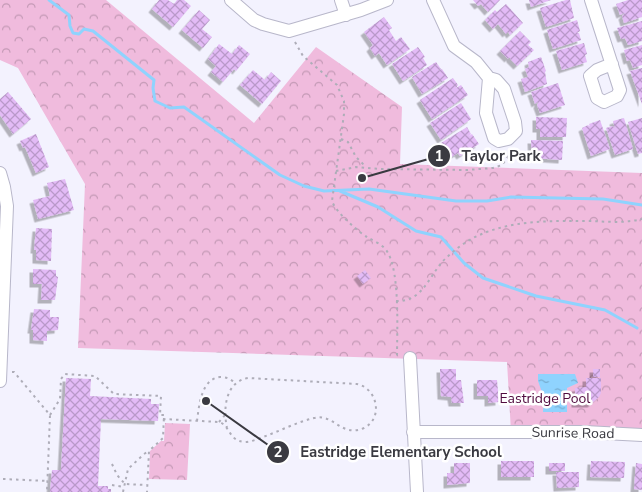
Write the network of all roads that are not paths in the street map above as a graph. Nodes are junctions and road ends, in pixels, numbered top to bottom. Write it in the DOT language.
graph roads {
  1 [pos="231,0"];
  2 [pos="341,0"];
  3 [pos="388,0"];
  4 [pos="433,0"];
  5 [pos="591,0"];
  6 [pos="346,15"];
  7 [pos="612,64"];
  8 [pos="489,78"];
  9 [pos="0,173"];
  10 [pos="2,263"];
  11 [pos="403,358"];
  12 [pos="4,376"];
  13 [pos="413,432"];
  14 [pos="642,435"];
  15 [pos="417,492"];
  1 -- 6 [label="street"];
  2 -- 6 [label="street"];
  3 -- 6 [label="street"];
  4 -- 8 [label="street"];
  5 -- 7 [label="street"];
  9 -- 10 [label="street"];
  10 -- 12 [label="street"];
  11 -- 13 [label="street"];
  13 -- 14 [label="street, Sunrise Road"];
  13 -- 15 [label="street"];
}
